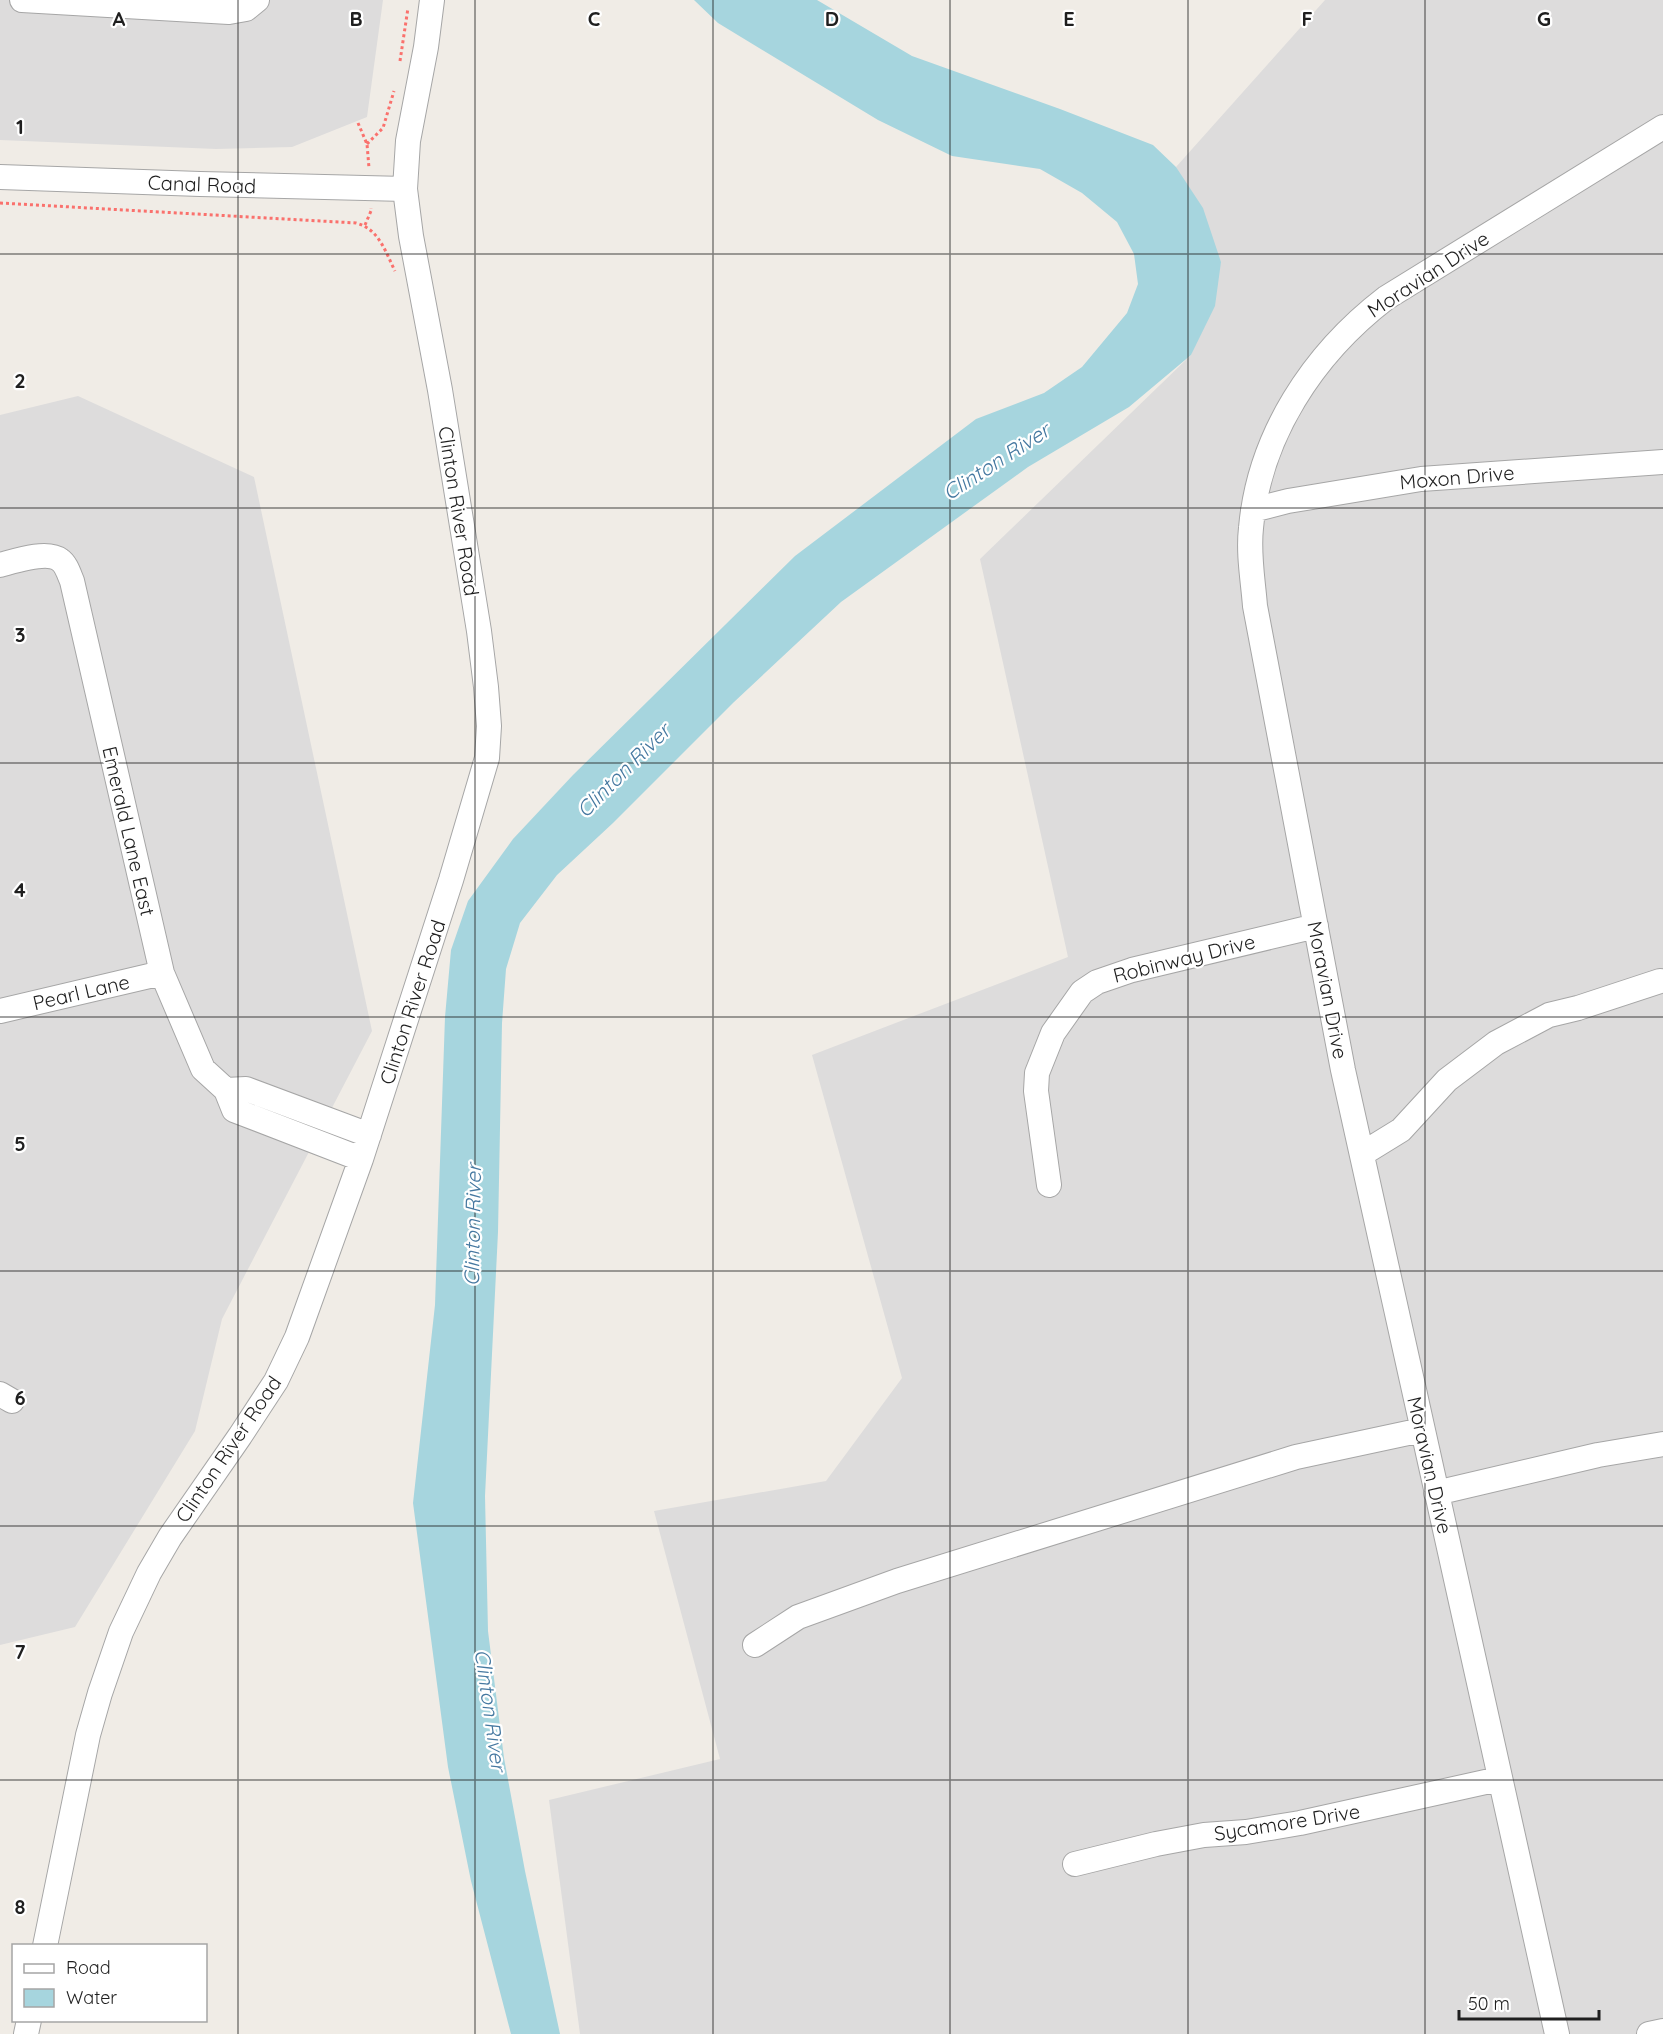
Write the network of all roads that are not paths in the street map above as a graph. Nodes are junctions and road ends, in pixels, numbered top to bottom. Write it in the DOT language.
graph roads {
  1 [pos="22,0"];
  2 [pos="432,0"];
  3 [pos="255,2"];
  4 [pos="1663,127"];
  5 [pos="0,177"];
  6 [pos="405,189"];
  7 [pos="1663,462"];
  8 [pos="1253,510"];
  9 [pos="0,565"];
  10 [pos="1316,926"];
  11 [pos="162,973"];
  12 [pos="1660,981"];
  13 [pos="0,1011"];
  14 [pos="226,1090"];
  15 [pos="369,1135"];
  16 [pos="1362,1154"];
  17 [pos="361,1159"];
  18 [pos="1049,1185"];
  19 [pos="1422,1430"];
  20 [pos="1663,1444"];
  21 [pos="1436,1493"];
  22 [pos="755,1645"];
  23 [pos="1499,1779"];
  24 [pos="1075,1864"];
  25 [pos="45,1944"];
  26 [pos="1663,2031"];
  27 [pos="1557,2034"];
  28 [pos="1649,2034"];
  1 -- 3 [label="street"];
  2 -- 6 [label="street, Clinton River Road"];
  4 -- 8 [label="street, Moravian Drive"];
  5 -- 6 [label="street, Canal Road"];
  6 -- 15 [label="street, Clinton River Road"];
  7 -- 8 [label="street, Moxon Drive"];
  8 -- 10 [label="street, Moravian Drive"];
  9 -- 11 [label="street, Emerald Lane East"];
  10 -- 16 [label="street, Moravian Drive"];
  10 -- 18 [label="street, Robinway Drive"];
  11 -- 13 [label="street, Pearl Lane"];
  11 -- 14 [label="street, Emerald Lane East"];
  12 -- 16 [label="street"];
  14 -- 15 [label="street"];
  14 -- 17 [label="street, Emerald Lane East"];
  15 -- 17 [label="street, Clinton River Road"];
  16 -- 19 [label="street, Moravian Drive"];
  17 -- 25 [label="street, Clinton River Road"];
  19 -- 21 [label="street, Moravian Drive"];
  19 -- 22 [label="street"];
  20 -- 21 [label="street"];
  21 -- 23 [label="street, Moravian Drive"];
  23 -- 24 [label="street, Sycamore Drive"];
  23 -- 27 [label="street, Moravian Drive"];
  26 -- 28 [label="street"];
}
